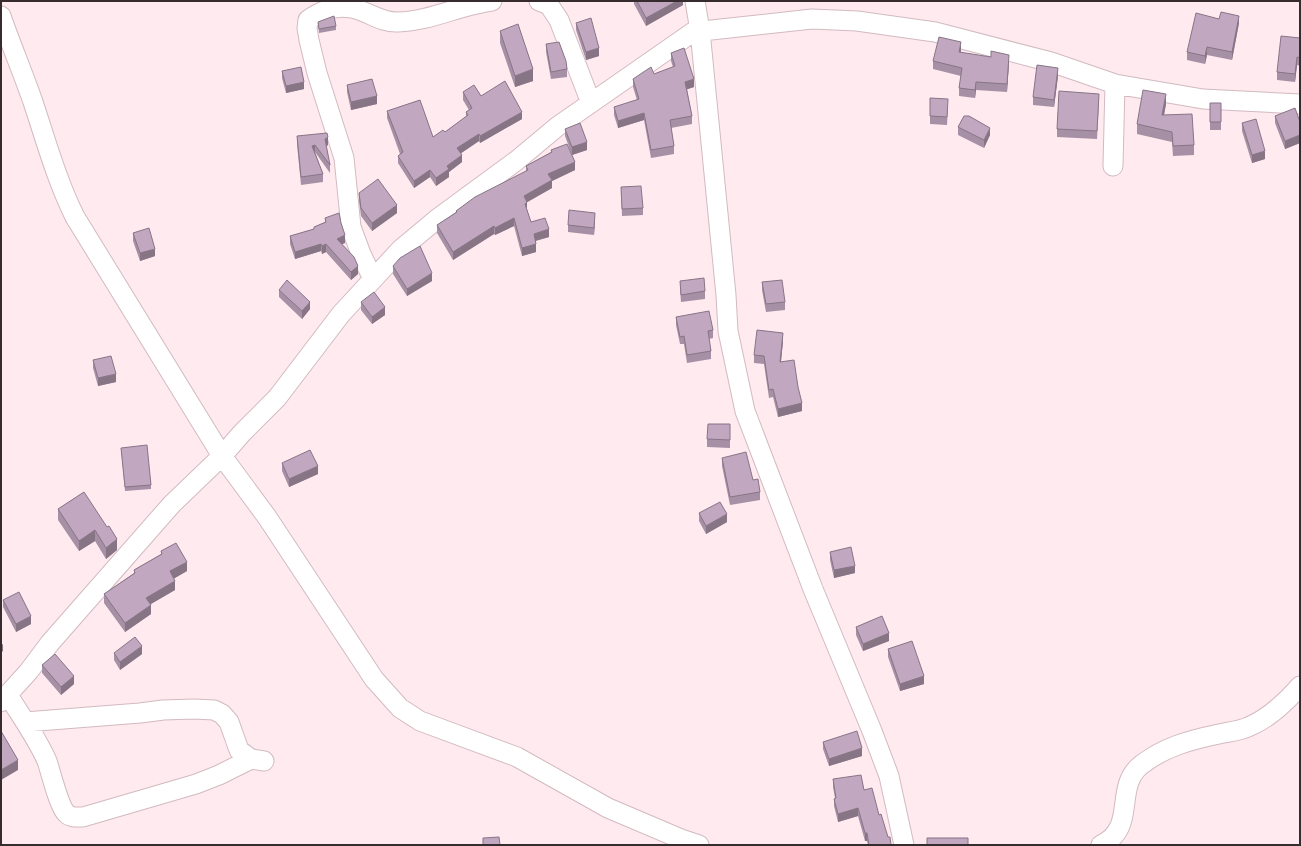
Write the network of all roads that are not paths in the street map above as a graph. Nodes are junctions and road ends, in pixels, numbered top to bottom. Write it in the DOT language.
graph roads {
  1 [pos="492,1"];
  2 [pos="539,1"];
  3 [pos="696,1"];
  4 [pos="1,16"];
  5 [pos="700,31"];
  6 [pos="1115,84"];
  7 [pos="592,103"];
  8 [pos="1300,104"];
  9 [pos="1113,166"];
  10 [pos="374,280"];
  11 [pos="222,456"];
  12 [pos="1300,686"];
  13 [pos="4,699"];
  14 [pos="25,722"];
  15 [pos="699,845"];
  16 [pos="904,845"];
  17 [pos="1101,845"];
  1 -- 10 [label="street"];
  2 -- 7 [label="street"];
  3 -- 5 [label="street"];
  4 -- 11 [label="street"];
  5 -- 6 [label="street"];
  5 -- 7 [label="street"];
  5 -- 16 [label="street"];
  6 -- 8 [label="street"];
  6 -- 9 [label="street"];
  7 -- 10 [label="street"];
  10 -- 11 [label="street"];
  11 -- 13 [label="street"];
  11 -- 15 [label="street"];
  12 -- 17 [label="street"];
  13 -- 14 [label="street"];
  14 -- 14 [label="street"];
}
